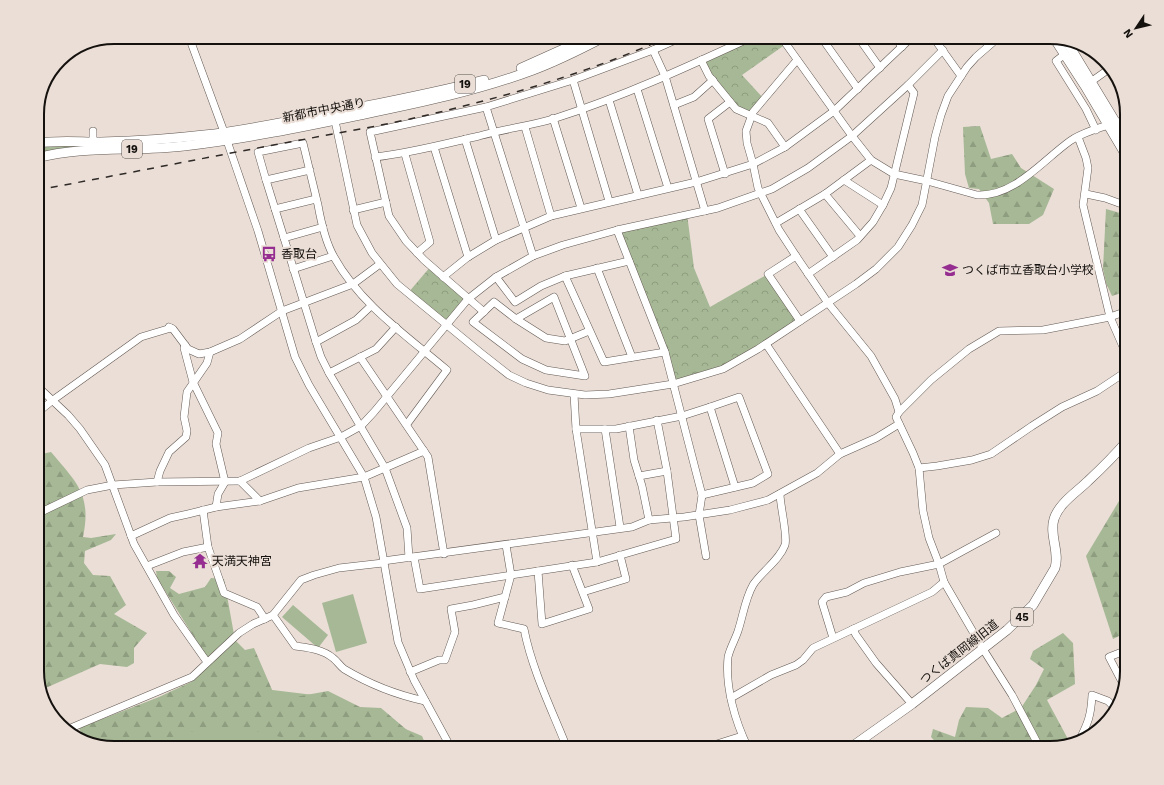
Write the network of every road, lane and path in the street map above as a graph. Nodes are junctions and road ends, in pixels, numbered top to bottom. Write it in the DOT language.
graph roads {
  1 [pos="192,44"];
  2 [pos="575,44"];
  3 [pos="590,44"];
  4 [pos="666,44"];
  5 [pos="737,44"];
  6 [pos="786,44"];
  7 [pos="826,44"];
  8 [pos="863,44"];
  9 [pos="900,44"];
  10 [pos="905,44"];
  11 [pos="938,44"];
  12 [pos="992,44"];
  13 [pos="1059,45"];
  14 [pos="902,47"];
  15 [pos="1070,47"];
  16 [pos="653,50"];
  17 [pos="943,50"];
  18 [pos="1065,54"];
  19 [pos="702,60"];
  20 [pos="797,60"];
  21 [pos="880,68"];
  22 [pos="1105,71"];
  23 [pos="665,76"];
  24 [pos="961,76"];
  25 [pos="573,80"];
  26 [pos="713,80"];
  27 [pos="1092,81"];
  28 [pos="908,85"];
  29 [pos="638,88"];
  30 [pos="858,89"];
  31 [pos="610,100"];
  32 [pos="730,102"];
  33 [pos="674,105"];
  34 [pos="486,107"];
  35 [pos="582,109"];
  36 [pos="834,111"];
  37 [pos="334,116"];
  38 [pos="751,116"];
  39 [pos="553,118"];
  40 [pos="1120,121"];
  41 [pos="1112,123"];
  42 [pos="525,127"];
  43 [pos="1096,130"];
  44 [pos="93,131"];
  45 [pos="494,132"];
  46 [pos="1120,133"];
  47 [pos="226,136"];
  48 [pos="852,136"];
  49 [pos="1078,137"];
  50 [pos="465,139"];
  51 [pos="93,141"];
  52 [pos="1120,141"];
  53 [pos="44,143"];
  54 [pos="434,147"];
  55 [pos="785,147"];
  56 [pos="404,154"];
  57 [pos="44,156"];
  58 [pos="375,157"];
  59 [pos="871,160"];
  60 [pos="754,164"];
  61 [pos="310,170"];
  62 [pos="725,174"];
  63 [pos="894,174"];
  64 [pos="266,180"];
  65 [pos="844,180"];
  66 [pos="927,181"];
  67 [pos="696,182"];
  68 [pos="668,188"];
  69 [pos="638,194"];
  70 [pos="760,194"];
  71 [pos="825,194"];
  72 [pos="1086,194"];
  73 [pos="316,199"];
  74 [pos="386,202"];
  75 [pos="609,202"];
  76 [pos="1120,203"];
  77 [pos="883,205"];
  78 [pos="581,208"];
  79 [pos="275,209"];
  80 [pos="799,209"];
  81 [pos="353,210"];
  82 [pos="705,211"];
  83 [pos="551,216"];
  84 [pos="776,223"];
  85 [pos="323,227"];
  86 [pos="523,228"];
  87 [pos="617,230"];
  88 [pos="860,236"];
  89 [pos="284,238"];
  90 [pos="496,240"];
  91 [pos="417,253"];
  92 [pos="334,256"];
  93 [pos="533,256"];
  94 [pos="796,256"];
  95 [pos="468,257"];
  96 [pos="833,257"];
  97 [pos="629,261"];
  98 [pos="380,264"];
  99 [pos="597,268"];
  100 [pos="293,269"];
  101 [pos="808,274"];
  102 [pos="565,276"];
  103 [pos="443,277"];
  104 [pos="496,277"];
  105 [pos="353,284"];
  106 [pos="468,299"];
  107 [pos="304,303"];
  108 [pos="828,303"];
  109 [pos="371,306"];
  110 [pos="282,311"];
  111 [pos="484,312"];
  112 [pos="1120,313"];
  113 [pos="1110,317"];
  114 [pos="516,319"];
  115 [pos="800,322"];
  116 [pos="447,325"];
  117 [pos="396,327"];
  118 [pos="590,331"];
  119 [pos="571,338"];
  120 [pos="1120,340"];
  121 [pos="316,342"];
  122 [pos="766,344"];
  123 [pos="185,345"];
  124 [pos="425,350"];
  125 [pos="210,352"];
  126 [pos="666,352"];
  127 [pos="360,357"];
  128 [pos="632,357"];
  129 [pos="329,373"];
  130 [pos="1120,376"];
  131 [pos="193,382"];
  132 [pos="673,384"];
  133 [pos="44,392"];
  134 [pos="574,394"];
  135 [pos="387,397"];
  136 [pos="53,400"];
  137 [pos="44,407"];
  138 [pos="710,407"];
  139 [pos="899,412"];
  140 [pos="682,416"];
  141 [pos="657,420"];
  142 [pos="407,424"];
  143 [pos="899,424"];
  144 [pos="361,426"];
  145 [pos="629,426"];
  146 [pos="576,429"];
  147 [pos="605,429"];
  148 [pos="341,437"];
  149 [pos="1120,448"];
  150 [pos="424,451"];
  151 [pos="840,454"];
  152 [pos="385,468"];
  153 [pos="919,468"];
  154 [pos="667,471"];
  155 [pos="639,476"];
  156 [pos="364,477"];
  157 [pos="240,481"];
  158 [pos="157,482"];
  159 [pos="225,482"];
  160 [pos="113,485"];
  161 [pos="735,487"];
  162 [pos="780,494"];
  163 [pos="702,495"];
  164 [pos="260,501"];
  165 [pos="216,507"];
  166 [pos="203,510"];
  167 [pos="44,511"];
  168 [pos="699,515"];
  169 [pos="673,518"];
  170 [pos="649,520"];
  171 [pos="620,527"];
  172 [pos="592,532"];
  173 [pos="996,533"];
  174 [pos="131,536"];
  175 [pos="506,545"];
  176 [pos="208,547"];
  177 [pos="444,554"];
  178 [pos="620,555"];
  179 [pos="706,556"];
  180 [pos="411,558"];
  181 [pos="383,562"];
  182 [pos="597,562"];
  183 [pos="939,564"];
  184 [pos="572,565"];
  185 [pos="147,566"];
  186 [pos="538,571"];
  187 [pos="511,574"];
  188 [pos="944,582"];
  189 [pos="583,592"];
  190 [pos="505,597"];
  191 [pos="273,615"];
  192 [pos="265,619"];
  193 [pos="853,629"];
  194 [pos="833,638"];
  195 [pos="983,649"];
  196 [pos="1120,653"];
  197 [pos="207,662"];
  198 [pos="410,672"];
  199 [pos="1120,677"];
  200 [pos="731,698"];
  201 [pos="425,701"];
  202 [pos="912,704"];
  203 [pos="1111,704"];
  204 [pos="73,727"];
  205 [pos="1082,733"];
  206 [pos="742,736"];
  207 [pos="447,741"];
  208 [pos="564,741"];
  209 [pos="726,741"];
  210 [pos="744,741"];
  211 [pos="860,741"];
  212 [pos="1036,741"];
  1 -- 47 [label="street"];
  2 -- 37 [label="main road, 新都市中央通り / 19"];
  3 -- 37 [label="main road, 新都市中央通り / 19"];
  4 -- 16 [label="street"];
  5 -- 19 [label="street"];
  6 -- 20 [label="street"];
  7 -- 30 [label="street"];
  8 -- 21 [label="street"];
  9 -- 14 [label="street"];
  10 -- 14 [label="street"];
  11 -- 17 [label="street"];
  12 -- 24 [label="street"];
  13 -- 18 [label="main road"];
  14 -- 21 [label="street"];
  15 -- 27 [label="main road"];
  16 -- 23 [label="street"];
  16 -- 25 [label="street"];
  17 -- 24 [label="street"];
  17 -- 28 [label="street"];
  18 -- 41 [label="main road"];
  18 -- 43 [label="street"];
  19 -- 23 [label="street"];
  19 -- 26 [label="street"];
  20 -- 36 [label="street"];
  20 -- 38 [label="street"];
  21 -- 30 [label="street"];
  22 -- 27 [label="street"];
  23 -- 29 [label="street"];
  23 -- 33 [label="street"];
  24 -- 66 [label="street"];
  25 -- 34 [label="street"];
  25 -- 35 [label="street"];
  26 -- 32 [label="street"];
  26 -- 33 [label="street"];
  27 -- 41 [label="main road"];
  28 -- 48 [label="street"];
  28 -- 63 [label="street"];
  29 -- 31 [label="street"];
  29 -- 68 [label="street"];
  30 -- 36 [label="street"];
  31 -- 35 [label="street"];
  31 -- 69 [label="street"];
  32 -- 38 [label="street"];
  32 -- 62 [label="street"];
  33 -- 67 [label="street"];
  34 -- 45 [label="street"];
  34 -- 58 [label="street"];
  35 -- 39 [label="street"];
  35 -- 75 [label="street"];
  36 -- 48 [label="street"];
  36 -- 55 [label="street"];
  37 -- 47 [label="main road, 新都市中央通り / 19"];
  37 -- 81 [label="street"];
  38 -- 55 [label="street"];
  38 -- 60 [label="street"];
  39 -- 42 [label="street"];
  39 -- 78 [label="street"];
  40 -- 41 [label="street"];
  41 -- 43 [label="street"];
  41 -- 46 [label="main road"];
  41 -- 52 [label="main road"];
  42 -- 45 [label="street"];
  42 -- 83 [label="street"];
  43 -- 49 [label="street"];
  44 -- 51 [label="street"];
  45 -- 50 [label="street"];
  45 -- 86 [label="street"];
  47 -- 51 [label="main road, 新都市中央通り / 19"];
  47 -- 57 [label="main road, 新都市中央通り / 19"];
  47 -- 110 [label="street"];
  48 -- 59 [label="street"];
  48 -- 70 [label="street"];
  49 -- 66 [label="street"];
  49 -- 72 [label="street"];
  50 -- 54 [label="street"];
  50 -- 90 [label="street"];
  51 -- 53 [label="main road, 新都市中央通り / 19"];
  54 -- 56 [label="street"];
  54 -- 95 [label="street"];
  55 -- 60 [label="street"];
  56 -- 58 [label="street"];
  56 -- 91 [label="street"];
  58 -- 74 [label="street"];
  59 -- 63 [label="street"];
  59 -- 65 [label="street"];
  60 -- 62 [label="street"];
  60 -- 70 [label="street"];
  61 -- 64 [label="street"];
  61 -- 64 [label="street"];
  61 -- 73 [label="street"];
  62 -- 67 [label="street"];
  63 -- 66 [label="street"];
  63 -- 77 [label="street"];
  64 -- 79 [label="street"];
  65 -- 71 [label="street"];
  65 -- 77 [label="street"];
  66 -- 108 [label="street"];
  67 -- 68 [label="street"];
  67 -- 82 [label="street"];
  68 -- 69 [label="street"];
  69 -- 75 [label="street"];
  70 -- 82 [label="street"];
  70 -- 84 [label="street"];
  71 -- 80 [label="street"];
  71 -- 88 [label="street"];
  72 -- 76 [label="street"];
  72 -- 113 [label="street"];
  73 -- 79 [label="street"];
  73 -- 85 [label="street"];
  74 -- 81 [label="street"];
  74 -- 91 [label="street"];
  75 -- 78 [label="street"];
  77 -- 88 [label="street"];
  78 -- 83 [label="street"];
  79 -- 89 [label="street"];
  80 -- 84 [label="street"];
  80 -- 96 [label="street"];
  81 -- 98 [label="street"];
  82 -- 87 [label="street"];
  83 -- 86 [label="street"];
  84 -- 94 [label="street"];
  85 -- 89 [label="street"];
  85 -- 92 [label="street"];
  86 -- 90 [label="street"];
  86 -- 93 [label="street"];
  87 -- 93 [label="street"];
  87 -- 97 [label="street"];
  88 -- 96 [label="street"];
  89 -- 100 [label="street"];
  90 -- 95 [label="street"];
  91 -- 103 [label="street"];
  92 -- 100 [label="street"];
  92 -- 105 [label="street"];
  93 -- 104 [label="street"];
  94 -- 101 [label="street"];
  94 -- 115 [label="street"];
  95 -- 103 [label="street"];
  96 -- 101 [label="street"];
  97 -- 99 [label="street"];
  97 -- 126 [label="street"];
  98 -- 105 [label="street"];
  98 -- 116 [label="street"];
  99 -- 102 [label="street"];
  99 -- 128 [label="street"];
  100 -- 107 [label="street"];
  101 -- 108 [label="street"];
  102 -- 104 [label="street"];
  102 -- 118 [label="street"];
  103 -- 106 [label="street"];
  104 -- 106 [label="street"];
  105 -- 107 [label="street"];
  105 -- 109 [label="street"];
  106 -- 111 [label="street"];
  106 -- 116 [label="street"];
  107 -- 110 [label="street"];
  107 -- 121 [label="street"];
  108 -- 115 [label="street"];
  108 -- 139 [label="street"];
  109 -- 117 [label="street"];
  109 -- 121 [label="street"];
  110 -- 125 [label="street"];
  110 -- 148 [label="street"];
  111 -- 114 [label="street"];
  111 -- 119 [label="street"];
  112 -- 113 [label="street"];
  113 -- 120 [label="street"];
  113 -- 139 [label="street"];
  114 -- 119 [label="street"];
  114 -- 119 [label="street"];
  115 -- 122 [label="street"];
  116 -- 124 [label="street"];
  116 -- 134 [label="street"];
  117 -- 124 [label="street"];
  117 -- 127 [label="street"];
  118 -- 119 [label="street"];
  118 -- 128 [label="street"];
  121 -- 129 [label="street"];
  122 -- 132 [label="street"];
  122 -- 151 [label="street"];
  123 -- 125 [label="street"];
  123 -- 131 [label="street"];
  123 -- 136 [label="street"];
  124 -- 135 [label="street"];
  124 -- 142 [label="street"];
  125 -- 131 [label="street"];
  126 -- 128 [label="street"];
  126 -- 132 [label="street"];
  127 -- 129 [label="street"];
  127 -- 135 [label="street"];
  129 -- 144 [label="street"];
  130 -- 153 [label="street"];
  131 -- 158 [label="street"];
  131 -- 159 [label="street"];
  132 -- 134 [label="street"];
  132 -- 140 [label="street"];
  133 -- 136 [label="street"];
  134 -- 146 [label="street"];
  135 -- 142 [label="street"];
  135 -- 144 [label="street"];
  136 -- 137 [label="street"];
  136 -- 160 [label="street"];
  138 -- 140 [label="street"];
  138 -- 161 [label="street"];
  138 -- 161 [label="street"];
  139 -- 143 [label="street"];
  140 -- 141 [label="street"];
  140 -- 163 [label="street"];
  141 -- 145 [label="street"];
  141 -- 154 [label="street"];
  142 -- 150 [label="street"];
  143 -- 151 [label="street"];
  143 -- 153 [label="street"];
  144 -- 148 [label="street"];
  144 -- 152 [label="street"];
  145 -- 147 [label="street"];
  145 -- 155 [label="street"];
  146 -- 147 [label="street"];
  146 -- 172 [label="street"];
  147 -- 171 [label="street"];
  148 -- 156 [label="street"];
  148 -- 157 [label="street"];
  149 -- 195 [label="main road, つくば真岡線旧道 / 45"];
  150 -- 152 [label="street"];
  150 -- 177 [label="street"];
  151 -- 162 [label="street"];
  152 -- 156 [label="street"];
  152 -- 180 [label="street"];
  153 -- 183 [label="street"];
  154 -- 155 [label="street"];
  154 -- 169 [label="street"];
  155 -- 170 [label="street"];
  156 -- 164 [label="street"];
  156 -- 181 [label="street"];
  157 -- 159 [label="street"];
  157 -- 164 [label="street"];
  158 -- 159 [label="street"];
  158 -- 160 [label="street"];
  159 -- 165 [label="street"];
  160 -- 167 [label="street"];
  160 -- 174 [label="street"];
  161 -- 163 [label="street"];
  162 -- 168 [label="street"];
  162 -- 200 [label="street"];
  163 -- 168 [label="street"];
  164 -- 165 [label="street"];
  165 -- 166 [label="street"];
  166 -- 174 [label="street"];
  166 -- 176 [label="street"];
  168 -- 169 [label="street"];
  168 -- 179 [label="street"];
  169 -- 170 [label="street"];
  169 -- 178 [label="street"];
  170 -- 171 [label="street"];
  171 -- 172 [label="street"];
  172 -- 175 [label="street"];
  172 -- 182 [label="street"];
  173 -- 183 [label="street"];
  174 -- 185 [label="street"];
  175 -- 177 [label="street"];
  175 -- 187 [label="street"];
  176 -- 185 [label="street"];
  176 -- 192 [label="street"];
  177 -- 180 [label="street"];
  178 -- 182 [label="street"];
  178 -- 189 [label="street"];
  180 -- 181 [label="street"];
  180 -- 187 [label="street"];
  181 -- 191 [label="street"];
  181 -- 198 [label="street"];
  182 -- 184 [label="street"];
  183 -- 188 [label="street"];
  183 -- 194 [label="street"];
  184 -- 186 [label="street"];
  184 -- 189 [label="street"];
  185 -- 197 [label="street"];
  186 -- 187 [label="street"];
  186 -- 189 [label="street"];
  187 -- 190 [label="street"];
  188 -- 193 [label="street"];
  188 -- 195 [label="street"];
  190 -- 198 [label="street"];
  190 -- 208 [label="street"];
  191 -- 192 [label="street"];
  191 -- 201 [label="street"];
  192 -- 197 [label="street"];
  193 -- 194 [label="street"];
  193 -- 202 [label="street"];
  194 -- 200 [label="street"];
  195 -- 202 [label="main road, つくば真岡線旧道 / 45"];
  195 -- 212 [label="street"];
  196 -- 199 [label="street"];
  197 -- 204 [label="street"];
  198 -- 201 [label="street"];
  200 -- 206 [label="street"];
  201 -- 207 [label="street"];
  202 -- 211 [label="main road, つくば真岡線旧道 / 45"];
  203 -- 205 [label="street"];
  206 -- 209 [label="street"];
  206 -- 210 [label="street"];
}
